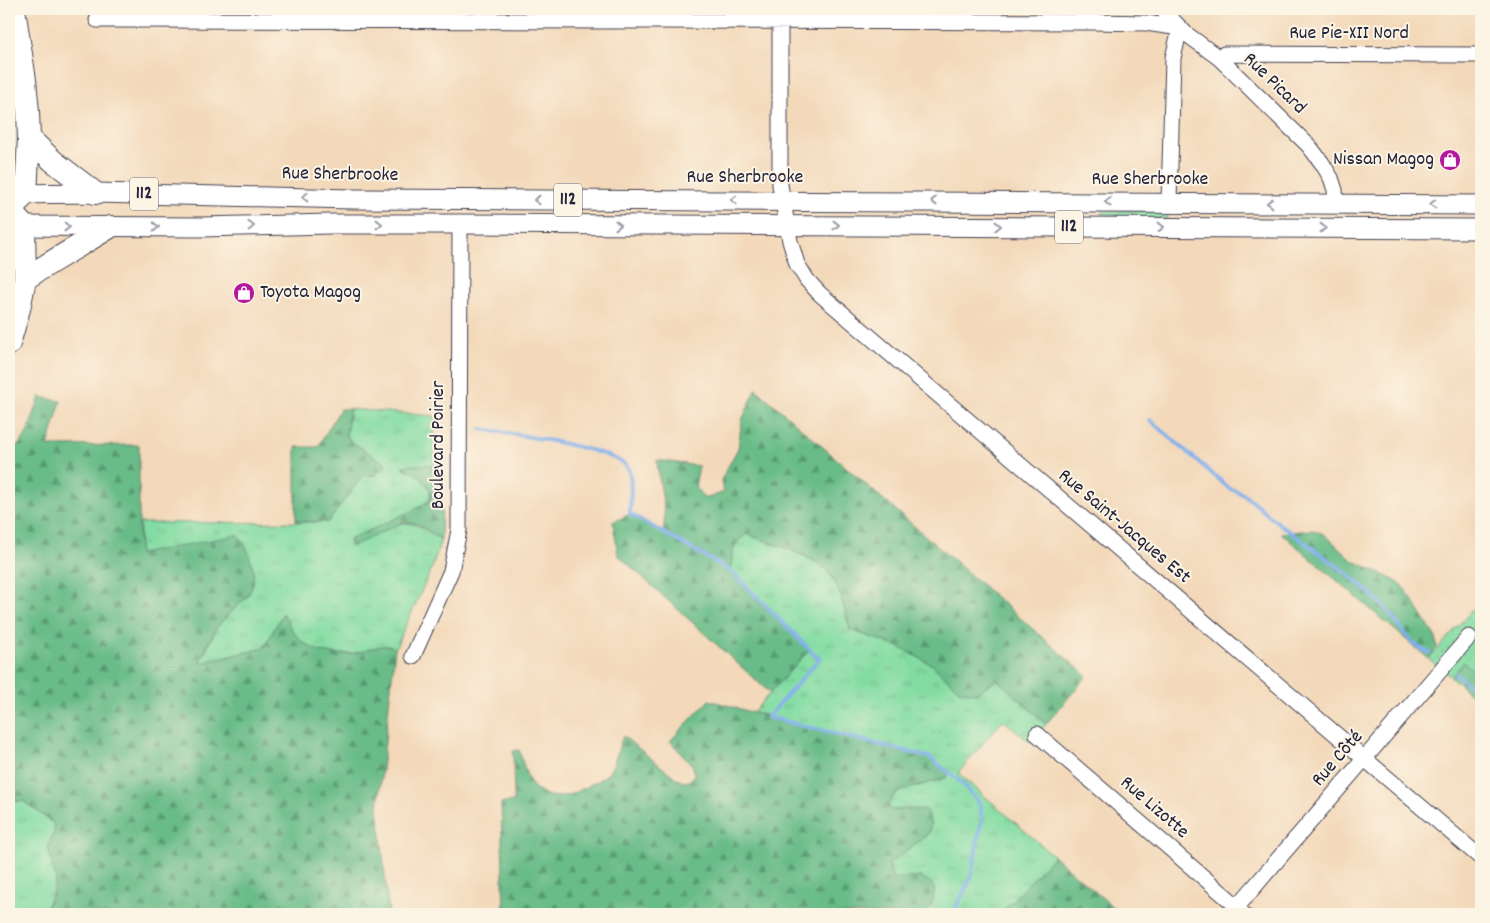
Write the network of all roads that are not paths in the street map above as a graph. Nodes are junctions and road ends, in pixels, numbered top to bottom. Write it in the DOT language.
graph roads {
  1 [pos="14,9"];
  2 [pos="1162,9"];
  3 [pos="170,14"];
  4 [pos="519,15"];
  5 [pos="780,15"];
  6 [pos="97,20"];
  7 [pos="1180,28"];
  8 [pos="1481,54"];
  9 [pos="1219,58"];
  10 [pos="29,138"];
  11 [pos="95,193"];
  12 [pos="18,194"];
  13 [pos="783,201"];
  14 [pos="1169,202"];
  15 [pos="1336,203"];
  16 [pos="1481,205"];
  17 [pos="12,216"];
  18 [pos="460,224"];
  19 [pos="787,225"];
  20 [pos="110,227"];
  21 [pos="1481,229"];
  22 [pos="24,280"];
  23 [pos="9,344"];
  24 [pos="1469,637"];
  25 [pos="413,656"];
  26 [pos="1037,734"];
  27 [pos="1365,759"];
  28 [pos="1481,858"];
  29 [pos="1240,910"];
  1 -- 10 [label="highway"];
  2 -- 7 [label="street, Rue Picard"];
  3 -- 4 [label="street"];
  3 -- 6 [label="street"];
  4 -- 5 [label="street"];
  5 -- 7 [label="street"];
  5 -- 13 [label="street, Rue Saint-Jacques Est"];
  7 -- 9 [label="street, Rue Picard"];
  7 -- 14 [label="street"];
  8 -- 9 [label="street, Rue Pie-XII Nord"];
  9 -- 15 [label="street, Rue Picard"];
  10 -- 11 [label="highway"];
  10 -- 12 [label="highway"];
  11 -- 12 [label="main road, Rue Sherbrooke / 112"];
  13 -- 11 [label="main road, Rue Sherbrooke / 112, one-way"];
  12 -- 17 [label="highway"];
  14 -- 13 [label="main road, Rue Sherbrooke / 112, one-way"];
  13 -- 19 [label="street, Rue Saint-Jacques Est"];
  15 -- 14 [label="main road, Rue Sherbrooke / 112, one-way"];
  16 -- 15 [label="main road, Rue Sherbrooke / 112, one-way"];
  17 -- 20 [label="main road, 112, one-way"];
  17 -- 22 [label="highway"];
  18 -- 19 [label="main road, 112, one-way"];
  20 -- 18 [label="main road, 112, one-way"];
  18 -- 25 [label="street, Boulevard Poirier"];
  19 -- 21 [label="main road, 112, one-way"];
  19 -- 27 [label="street, Rue Saint-Jacques Est"];
  20 -- 22 [label="highway"];
  22 -- 23 [label="highway"];
  24 -- 27 [label="street, Rue Côté"];
  26 -- 29 [label="street, Rue Lizotte"];
  27 -- 28 [label="street, Rue Saint-Jacques Est"];
  27 -- 29 [label="street, Rue Côté"];
}
